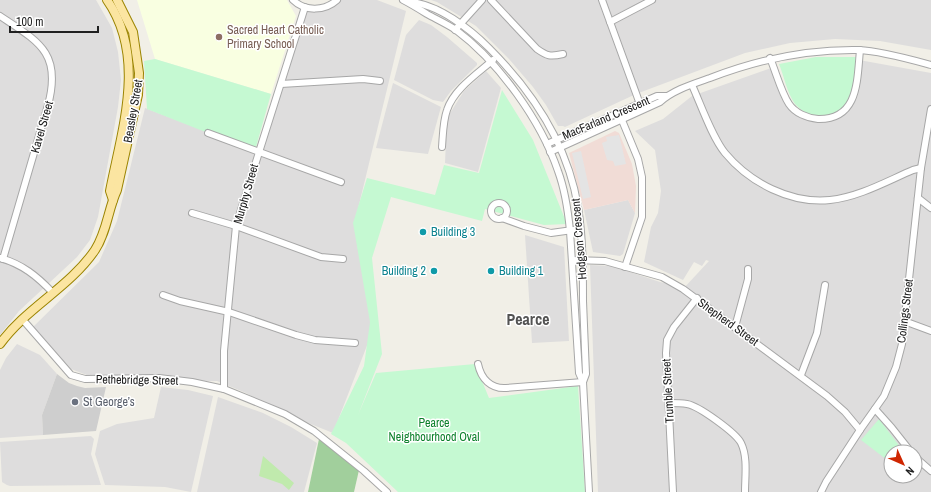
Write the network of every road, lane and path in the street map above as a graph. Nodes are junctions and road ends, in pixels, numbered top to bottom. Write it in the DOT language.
graph roads {
  1 [pos="293,0"];
  2 [pos="337,0"];
  3 [pos="482,0"];
  4 [pos="491,0"];
  5 [pos="602,0"];
  6 [pos="652,0"];
  7 [pos="113,1"];
  8 [pos="406,1"];
  9 [pos="305,7"];
  10 [pos="0,16"];
  11 [pos="461,22"];
  12 [pos="610,22"];
  13 [pos="455,30"];
  14 [pos="860,50"];
  15 [pos="562,54"];
  16 [pos="497,56"];
  17 [pos="770,58"];
  18 [pos="490,62"];
  19 [pos="931,65"];
  20 [pos="380,81"];
  21 [pos="281,84"];
  22 [pos="692,85"];
  23 [pos="641,107"];
  24 [pos="931,110"];
  25 [pos="619,113"];
  26 [pos="622,119"];
  27 [pos="208,134"];
  28 [pos="556,139"];
  29 [pos="547,144"];
  30 [pos="442,146"];
  31 [pos="560,147"];
  32 [pos="259,151"];
  33 [pos="550,152"];
  34 [pos="921,168"];
  35 [pos="341,182"];
  36 [pos="918,198"];
  37 [pos="931,208"];
  38 [pos="192,213"];
  39 [pos="502,218"];
  40 [pos="236,226"];
  41 [pos="580,229"];
  42 [pos="570,231"];
  43 [pos="1,258"];
  44 [pos="343,258"];
  45 [pos="572,260"];
  46 [pos="582,260"];
  47 [pos="626,267"];
  48 [pos="748,269"];
  49 [pos="825,285"];
  50 [pos="53,293"];
  51 [pos="163,294"];
  52 [pos="697,298"];
  53 [pos="228,312"];
  54 [pos="22,320"];
  55 [pos="904,322"];
  56 [pos="735,327"];
  57 [pos="931,331"];
  58 [pos="0,344"];
  59 [pos="355,344"];
  60 [pos="478,364"];
  61 [pos="801,375"];
  62 [pos="583,382"];
  63 [pos="224,389"];
  64 [pos="669,403"];
  65 [pos="875,409"];
  66 [pos="860,430"];
  67 [pos="905,444"];
  68 [pos="923,464"];
  69 [pos="931,471"];
  70 [pos="387,492"];
  71 [pos="589,492"];
  72 [pos="672,492"];
  73 [pos="745,492"];
  74 [pos="821,492"];
  1 -- 9 [label="street"];
  2 -- 9 [label="street"];
  3 -- 11 [label="street"];
  4 -- 15 [label="street"];
  5 -- 12 [label="street"];
  6 -- 12 [label="street"];
  7 -- 50 [label="main road, Beasley Street"];
  8 -- 11 [label="street, Hodgson Crescent"];
  8 -- 13 [label="street, Hodgson Crescent"];
  9 -- 21 [label="street, Murphy Street"];
  10 -- 43 [label="street, Kavel Street"];
  11 -- 13 [label="street"];
  11 -- 16 [label="street, Hodgson Crescent"];
  12 -- 23 [label="street"];
  13 -- 18 [label="street, Hodgson Crescent"];
  14 -- 17 [label="street, MacFarland Crescent"];
  14 -- 17 [label="street"];
  14 -- 19 [label="street, MacFarland Crescent"];
  16 -- 18 [label="street"];
  16 -- 28 [label="street, Hodgson Crescent"];
  17 -- 22 [label="street, MacFarland Crescent"];
  18 -- 29 [label="street, Hodgson Crescent"];
  18 -- 30 [label="street"];
  20 -- 21 [label="street"];
  21 -- 32 [label="street, Murphy Street"];
  22 -- 23 [label="street, MacFarland Crescent"];
  22 -- 34 [label="street"];
  23 -- 25 [label="street, MacFarland Crescent"];
  23 -- 26 [label="street, MacFarland Crescent"];
  24 -- 34 [label="street, Collings Street"];
  25 -- 26 [label="street"];
  25 -- 28 [label="street, MacFarland Crescent"];
  26 -- 31 [label="street, MacFarland Crescent"];
  26 -- 47 [label="street"];
  27 -- 32 [label="street"];
  28 -- 29 [label="street, MacFarland Crescent"];
  28 -- 31 [label="street, Hodgson Crescent"];
  29 -- 33 [label="street, Hodgson Crescent"];
  31 -- 33 [label="street, MacFarland Crescent"];
  31 -- 41 [label="street, Hodgson Crescent"];
  32 -- 35 [label="street"];
  32 -- 40 [label="street, Murphy Street"];
  33 -- 42 [label="street, Hodgson Crescent"];
  34 -- 36 [label="street, Collings Street"];
  36 -- 37 [label="street"];
  36 -- 55 [label="street, Collings Street"];
  38 -- 40 [label="street"];
  39 -- 42 [label="street"];
  40 -- 44 [label="street"];
  40 -- 53 [label="street, Murphy Street"];
  41 -- 42 [label="street"];
  41 -- 46 [label="street, Hodgson Crescent"];
  42 -- 45 [label="street, Hodgson Crescent"];
  43 -- 50 [label="street"];
  45 -- 46 [label="street, Shepherd Street"];
  45 -- 62 [label="street, Hodgson Crescent"];
  46 -- 47 [label="street, Shepherd Street"];
  46 -- 62 [label="street, Hodgson Crescent"];
  47 -- 52 [label="street, Shepherd Street"];
  48 -- 56 [label="street"];
  49 -- 61 [label="street"];
  50 -- 54 [label="main road, Beasley Street"];
  51 -- 53 [label="street"];
  52 -- 56 [label="street, Shepherd Street"];
  52 -- 64 [label="street, Trumble Street"];
  53 -- 59 [label="street"];
  53 -- 63 [label="street, Murphy Street"];
  54 -- 58 [label="main road, Beasley Street"];
  54 -- 63 [label="street, Pethebridge Street"];
  55 -- 57 [label="street"];
  55 -- 65 [label="street, Collings Street"];
  56 -- 61 [label="street, Shepherd Street"];
  60 -- 62 [label="street"];
  61 -- 66 [label="street, Shepherd Street"];
  62 -- 71 [label="street, Hodgson Crescent"];
  63 -- 70 [label="street, Pethebridge Street"];
  64 -- 72 [label="street, Trumble Street"];
  64 -- 73 [label="street"];
  65 -- 66 [label="street, Collings Street"];
  65 -- 67 [label="street"];
  66 -- 74 [label="street, Collings Street"];
  68 -- 69 [label="street"];
}
